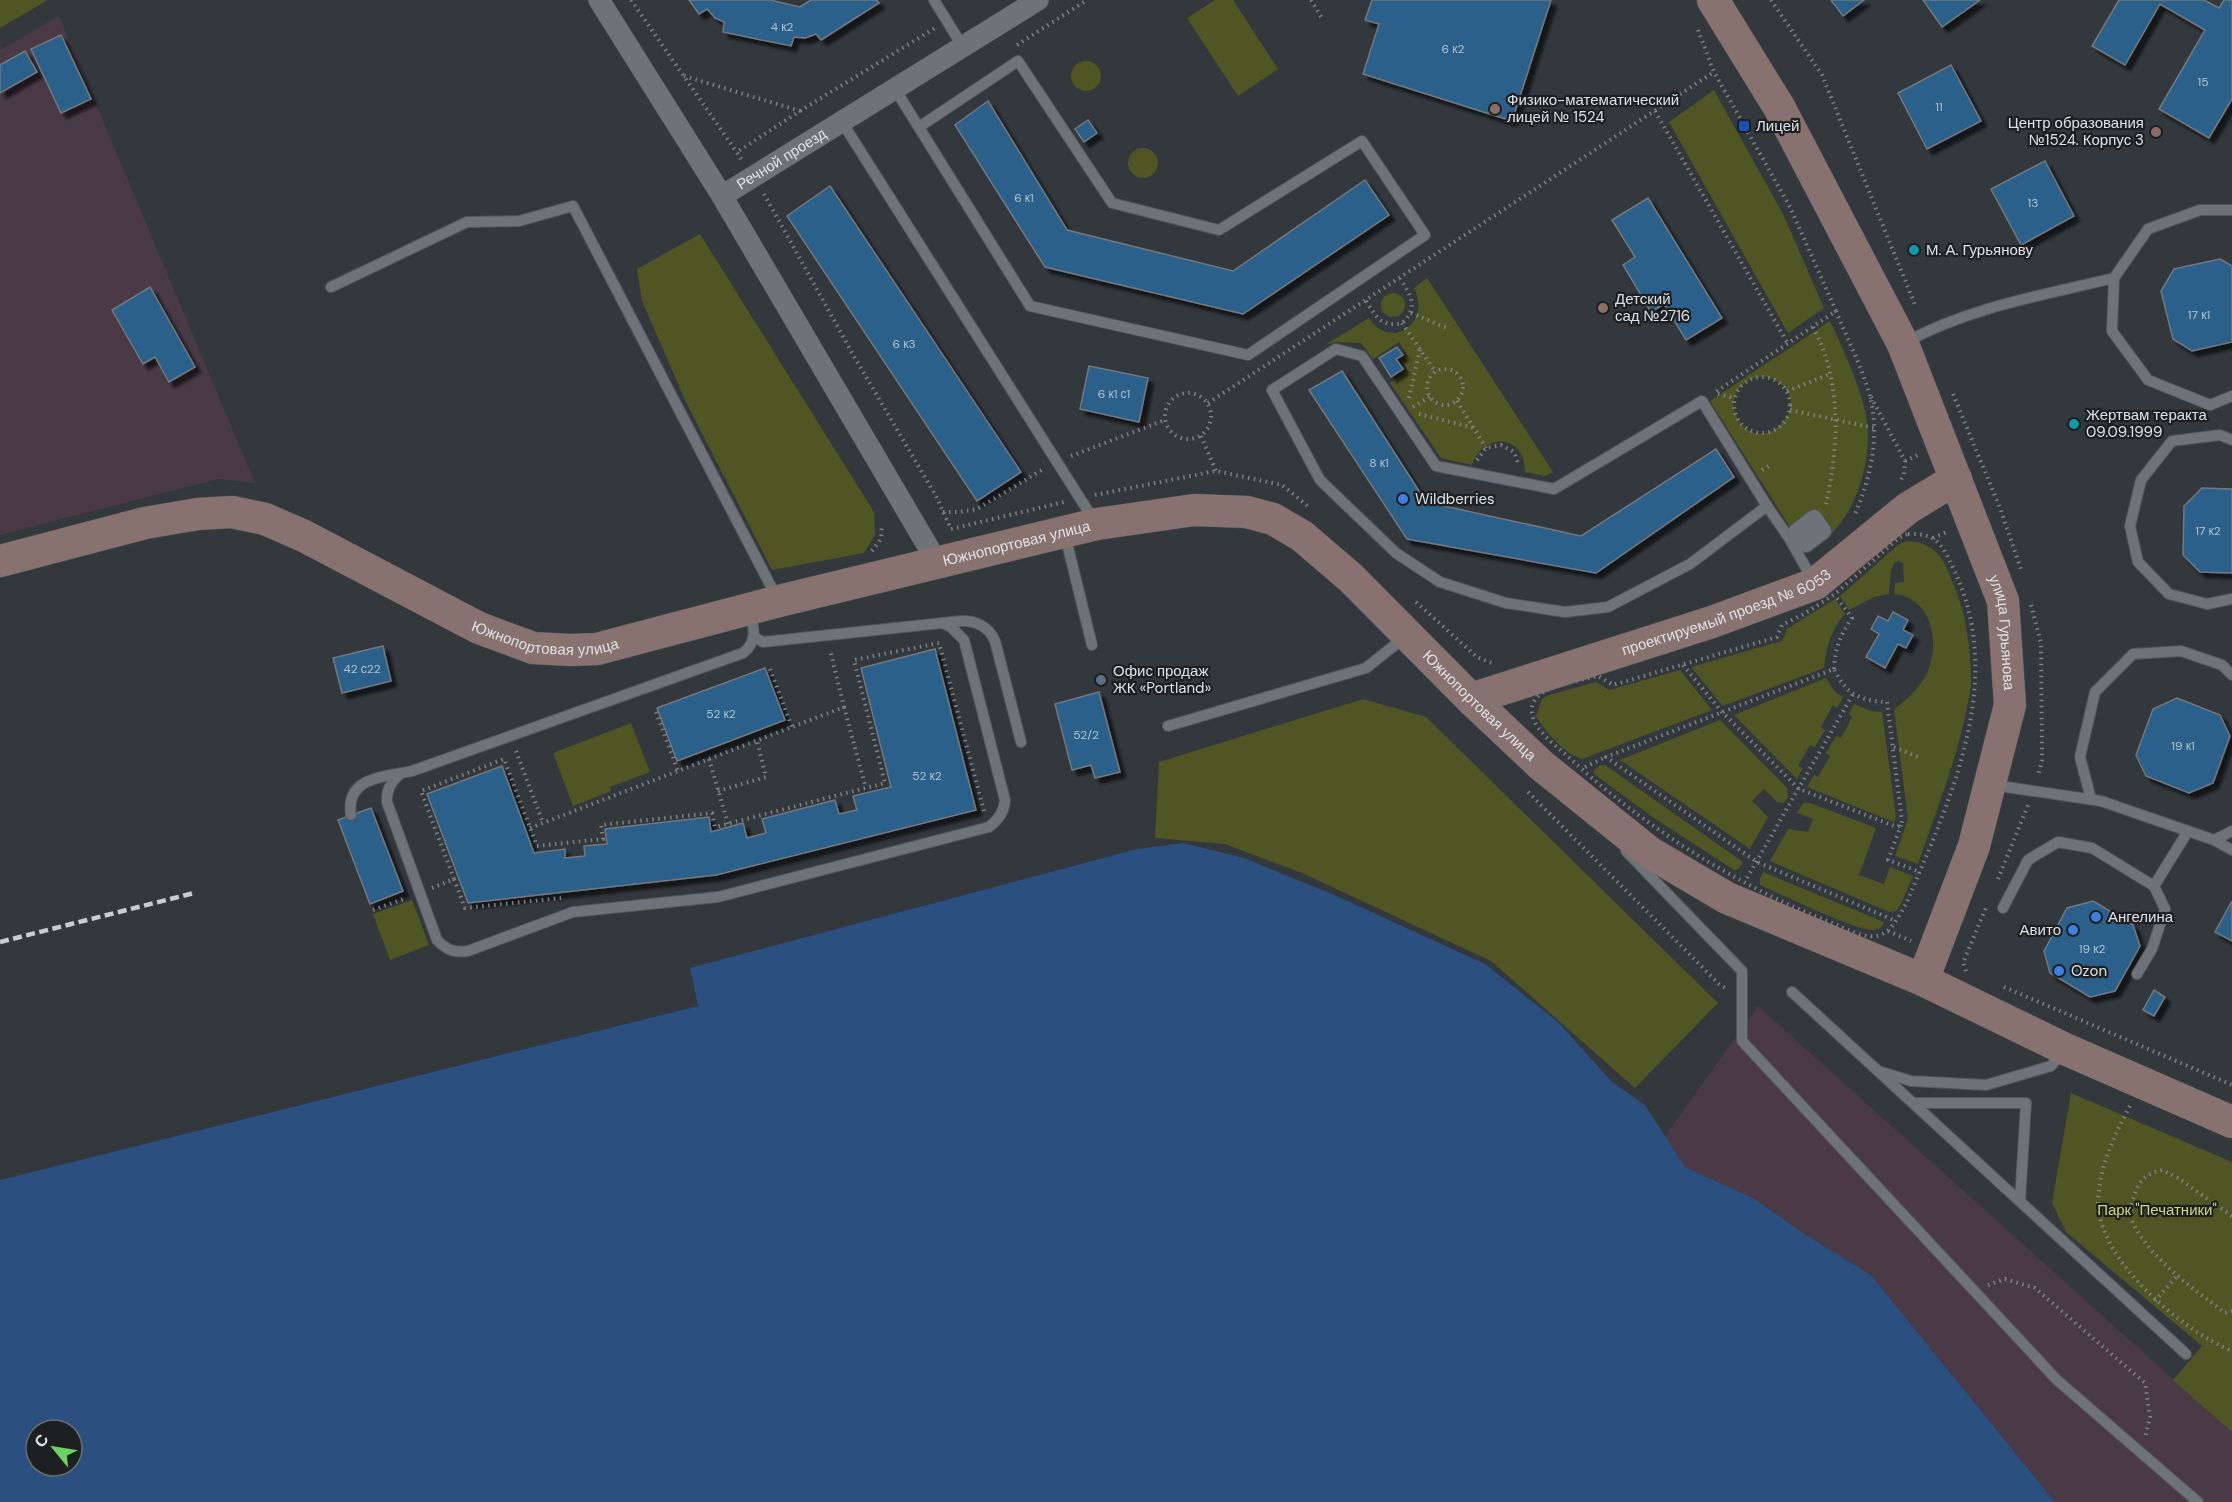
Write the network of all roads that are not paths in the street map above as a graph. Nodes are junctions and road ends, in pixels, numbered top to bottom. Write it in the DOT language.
graph roads {
  1 [pos="599,0"];
  2 [pos="934,0"];
  3 [pos="1038,0"];
  4 [pos="1704,13"];
  5 [pos="963,46"];
  6 [pos="895,89"];
  7 [pos="842,122"];
  8 [pos="919,127"];
  9 [pos="722,196"];
  10 [pos="2232,210"];
  11 [pos="2114,278"];
  12 [pos="331,287"];
  13 [pos="1903,344"];
  14 [pos="2232,396"];
  15 [pos="2232,440"];
  16 [pos="1956,479"];
  17 [pos="1767,506"];
  18 [pos="1097,524"];
  19 [pos="1065,532"];
  20 [pos="0,561"];
  21 [pos="937,562"];
  22 [pos="1826,591"];
  23 [pos="2232,599"];
  24 [pos="761,616"];
  25 [pos="942,623"];
  26 [pos="1408,636"];
  27 [pos="1092,645"];
  28 [pos="2232,675"];
  29 [pos="1471,699"];
  30 [pos="1168,726"];
  31 [pos="1021,742"];
  32 [pos="401,773"];
  33 [pos="1535,778"];
  34 [pos="1990,784"];
  35 [pos="2091,799"];
  36 [pos="351,815"];
  37 [pos="2188,831"];
  38 [pos="2232,831"];
  39 [pos="2214,840"];
  40 [pos="2232,850"];
  41 [pos="2154,886"];
  42 [pos="2003,908"];
  43 [pos="2136,974"];
  44 [pos="1923,980"];
  45 [pos="1792,992"];
  46 [pos="2065,1049"];
  47 [pos="1878,1071"];
  48 [pos="1913,1103"];
  49 [pos="2232,1122"];
  50 [pos="2020,1201"];
  51 [pos="2186,1354"];
  52 [pos="2198,1502"];
  1 -- 9 [label="street, Речной проезд"];
  2 -- 5 [label="lane"];
  3 -- 5 [label="street, Речной проезд"];
  4 -- 13 [label="main road, улица Гурьянова"];
  5 -- 6 [label="street, Речной проезд"];
  6 -- 7 [label="street, Речной проезд"];
  6 -- 8 [label="lane"];
  7 -- 9 [label="street, Речной проезд"];
  7 -- 18 [label="lane"];
  8 -- 8 [label="lane"];
  9 -- 21 [label="street"];
  10 -- 11 [label="lane"];
  11 -- 13 [label="lane"];
  11 -- 14 [label="lane"];
  12 -- 24 [label="lane"];
  13 -- 16 [label="main road, улица Гурьянова"];
  15 -- 23 [label="lane"];
  16 -- 22 [label="main road, проектируемый проезд № 6053"];
  16 -- 34 [label="main road, улица Гурьянова"];
  17 -- 17 [label="lane"];
  17 -- 22 [label="lane"];
  18 -- 19 [label="main road, Южнопортовая улица"];
  18 -- 26 [label="main road, Южнопортовая улица"];
  19 -- 21 [label="main road, Южнопортовая улица"];
  19 -- 27 [label="lane"];
  20 -- 24 [label="main road, Южнопортовая улица"];
  21 -- 24 [label="main road, Южнопортовая улица"];
  22 -- 29 [label="main road, проектируемый проезд № 6053"];
  24 -- 25 [label="lane"];
  24 -- 32 [label="lane"];
  25 -- 31 [label="lane"];
  25 -- 32 [label="lane"];
  26 -- 29 [label="main road, Южнопортовая улица"];
  26 -- 30 [label="lane"];
  28 -- 35 [label="lane"];
  29 -- 33 [label="main road, Южнопортовая улица"];
  32 -- 36 [label="lane"];
  33 -- 44 [label="main road, Южнопортовая улица"];
  33 -- 52 [label="lane"];
  34 -- 35 [label="lane"];
  34 -- 44 [label="main road, улица Гурьянова"];
  35 -- 37 [label="lane"];
  37 -- 39 [label="lane"];
  37 -- 41 [label="lane"];
  38 -- 39 [label="lane"];
  39 -- 40 [label="lane"];
  41 -- 42 [label="lane"];
  41 -- 43 [label="lane"];
  44 -- 46 [label="main road"];
  45 -- 47 [label="lane"];
  46 -- 47 [label="lane"];
  46 -- 49 [label="main road"];
  47 -- 48 [label="lane"];
  48 -- 50 [label="lane"];
  48 -- 50 [label="lane"];
  50 -- 51 [label="lane"];
}
